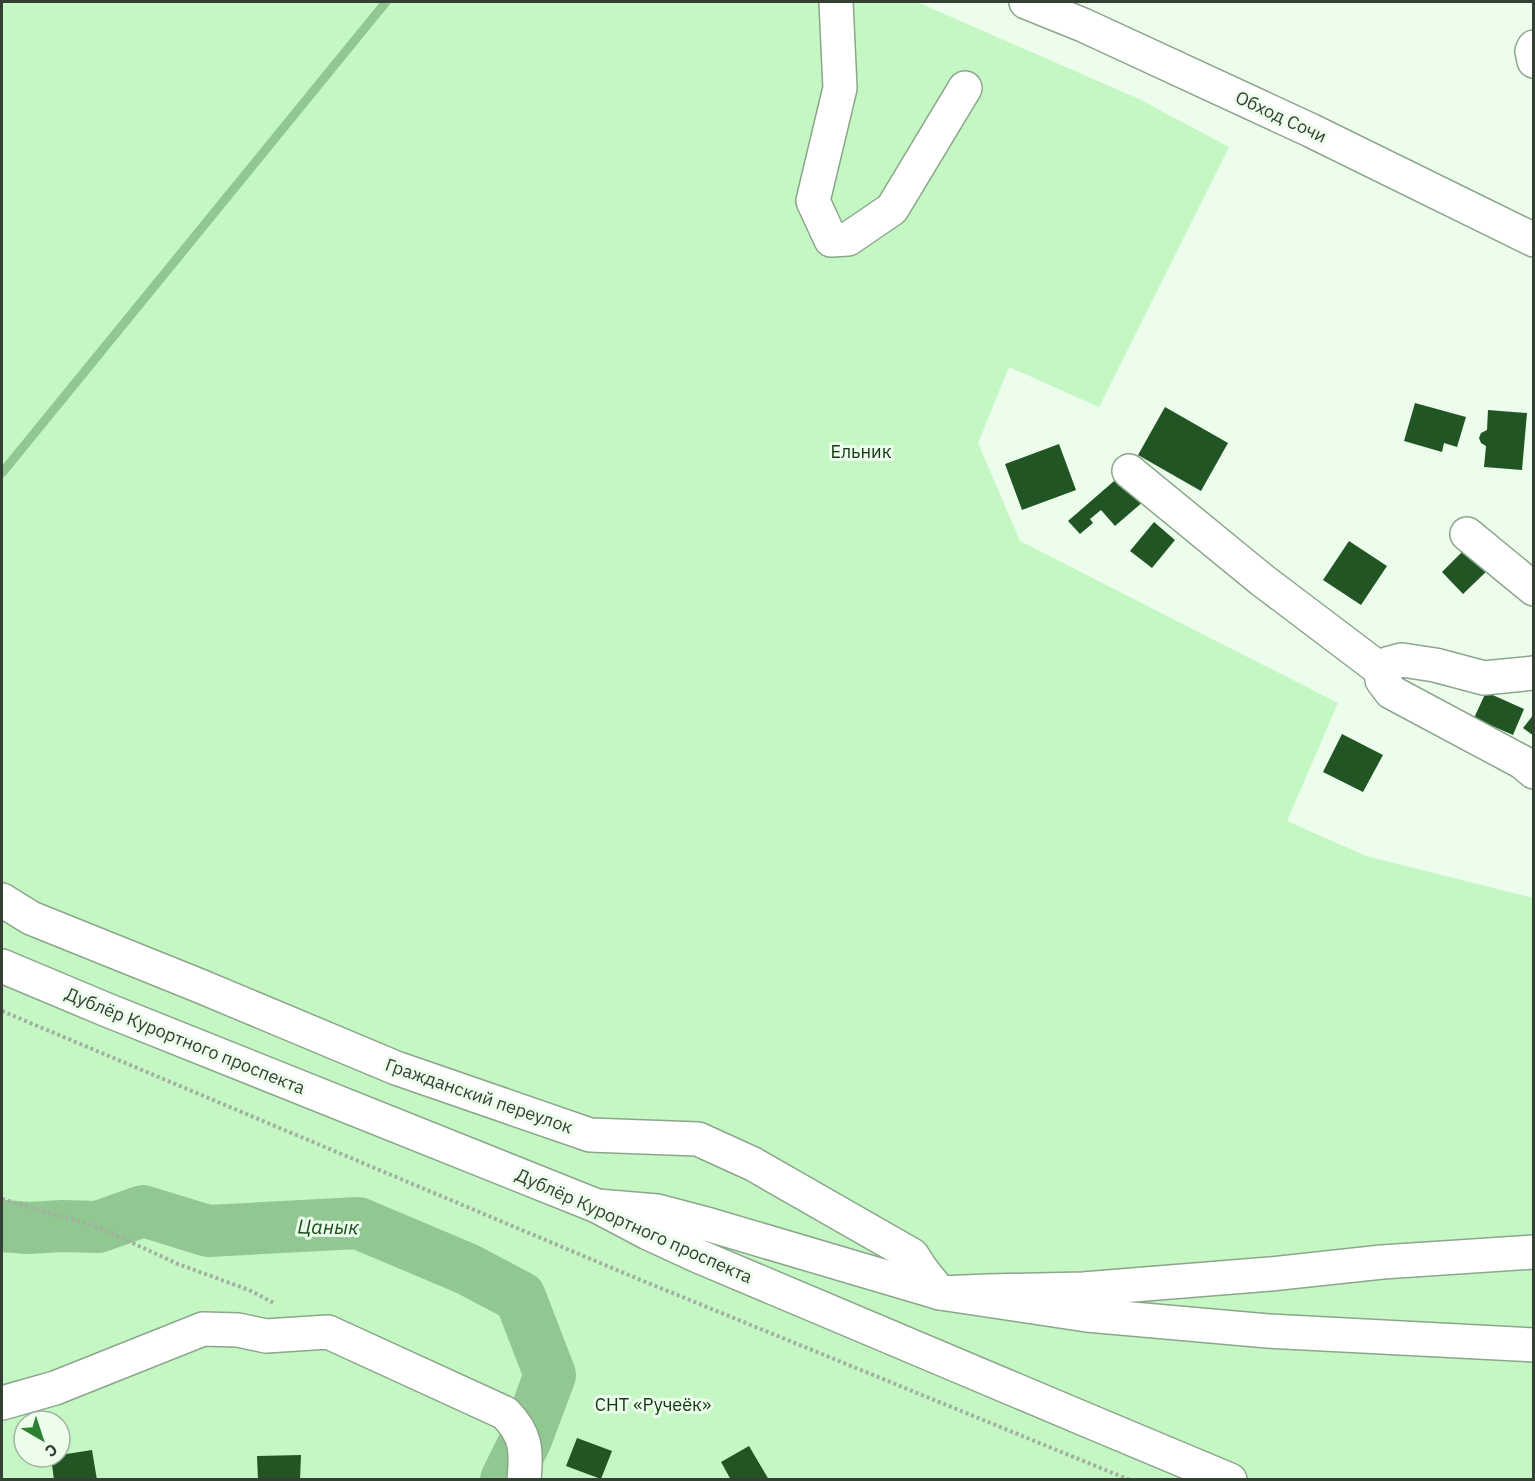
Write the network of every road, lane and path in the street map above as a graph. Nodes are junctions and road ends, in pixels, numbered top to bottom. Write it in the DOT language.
graph roads {
  1 [pos="836,2"];
  2 [pos="1026,2"];
  3 [pos="1533,47"];
  4 [pos="1533,61"];
  5 [pos="965,88"];
  6 [pos="1533,240"];
  7 [pos="1129,471"];
  8 [pos="1467,534"];
  9 [pos="1533,589"];
  10 [pos="1381,670"];
  11 [pos="1533,673"];
  12 [pos="1533,772"];
  13 [pos="2,900"];
  14 [pos="2,966"];
  15 [pos="2,1011"];
  16 [pos="2,1199"];
  17 [pos="597,1206"];
  18 [pos="1533,1252"];
  19 [pos="940,1293"];
  20 [pos="278,1305"];
  21 [pos="1530,1348"];
  22 [pos="2,1403"];
  23 [pos="524,1479"];
  24 [pos="1130,1479"];
  25 [pos="1230,1479"];
  1 -- 5 [label="main road"];
  2 -- 6 [label="main road, Обход Сочи"];
  3 -- 4 [label="main road"];
  7 -- 10 [label="main road"];
  8 -- 9 [label="main road"];
  10 -- 11 [label="main road"];
  10 -- 12 [label="main road"];
  13 -- 19 [label="main road, Гражданский переулок"];
  14 -- 17 [label="main road, Дублёр Курортного проспекта"];
  15 -- 24 [label="path"];
  16 -- 20 [label="path"];
  17 -- 19 [label="main road"];
  17 -- 25 [label="main road, Дублёр Курортного проспекта"];
  18 -- 19 [label="main road"];
  19 -- 21 [label="main road"];
  22 -- 23 [label="main road"];
}
